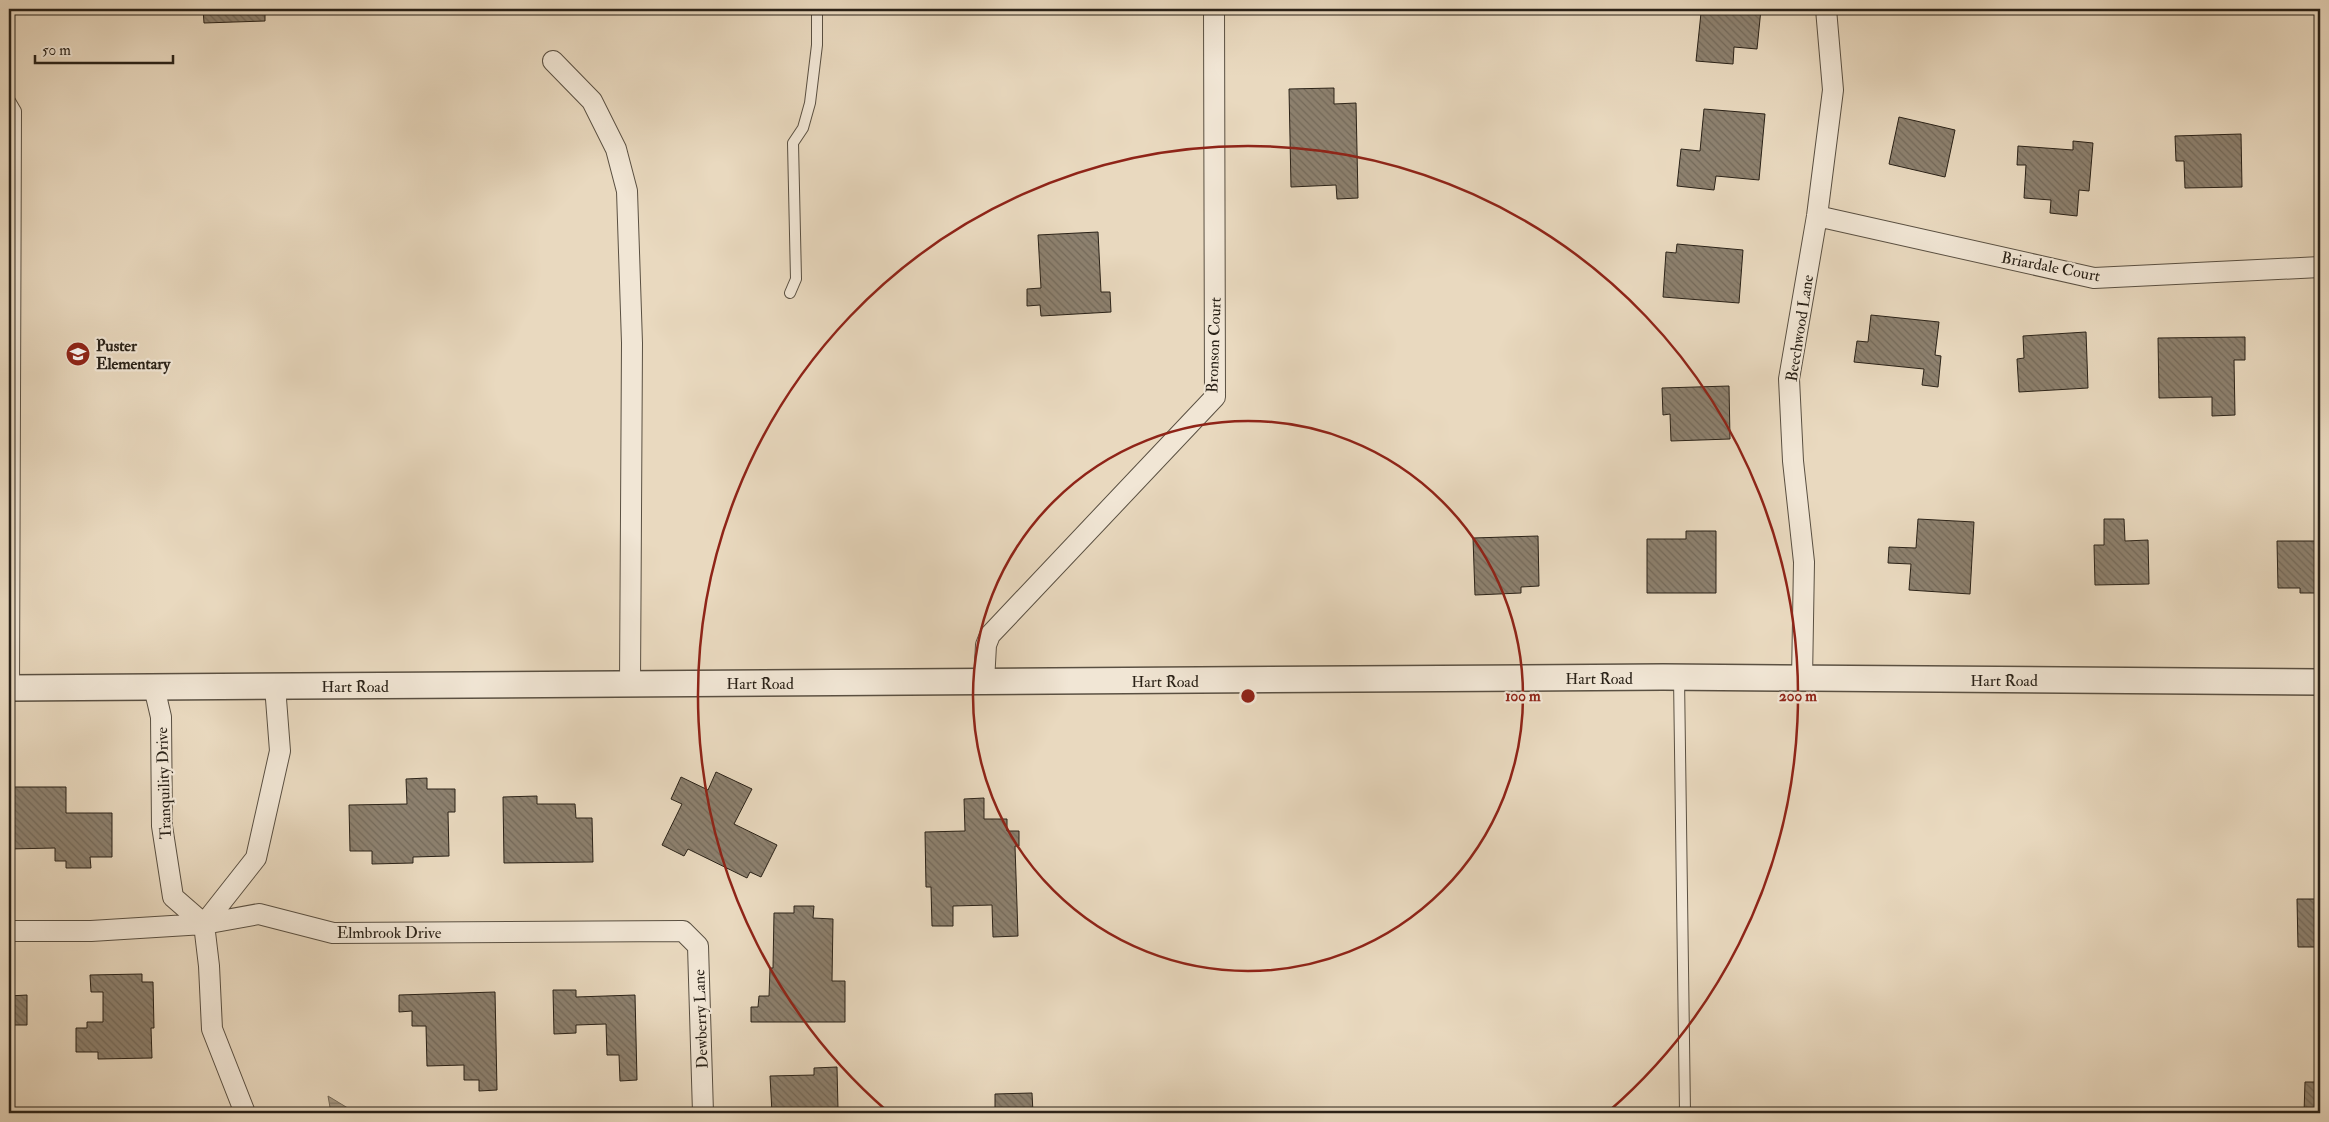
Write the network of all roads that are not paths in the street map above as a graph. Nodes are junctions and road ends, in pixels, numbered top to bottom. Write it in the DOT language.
graph roads {
  1 [pos="817,9"];
  2 [pos="1214,9"];
  3 [pos="1826,9"];
  4 [pos="553,61"];
  5 [pos="9,99"];
  6 [pos="1816,216"];
  7 [pos="2320,267"];
  8 [pos="790,293"];
  9 [pos="12,429"];
  10 [pos="11,628"];
  11 [pos="1680,677"];
  12 [pos="1802,678"];
  13 [pos="984,682"];
  14 [pos="2320,682"];
  15 [pos="630,684"];
  16 [pos="275,686"];
  17 [pos="154,687"];
  18 [pos="11,688"];
  19 [pos="204,924"];
  20 [pos="9,931"];
  21 [pos="683,932"];
  22 [pos="246,1113"];
  23 [pos="704,1113"];
  24 [pos="1685,1113"];
  1 -- 8 [label="lane"];
  2 -- 13 [label="street, Bronson Court"];
  3 -- 6 [label="street, Beechwood Lane"];
  4 -- 15 [label="street"];
  5 -- 9 [label="lane"];
  6 -- 7 [label="street, Briardale Court"];
  6 -- 12 [label="street, Beechwood Lane"];
  9 -- 10 [label="lane"];
  10 -- 18 [label="lane"];
  11 -- 12 [label="street, Hart Road"];
  11 -- 13 [label="street, Hart Road"];
  11 -- 24 [label="lane"];
  12 -- 14 [label="street, Hart Road"];
  13 -- 15 [label="street, Hart Road"];
  15 -- 16 [label="street, Hart Road"];
  16 -- 17 [label="street, Hart Road"];
  16 -- 19 [label="street"];
  17 -- 18 [label="street, Hart Road"];
  17 -- 19 [label="street, Tranquility Drive"];
  19 -- 20 [label="street, Elmbrook Drive"];
  19 -- 21 [label="street, Elmbrook Drive"];
  19 -- 22 [label="street"];
  21 -- 23 [label="street, Dewberry Lane"];
}
